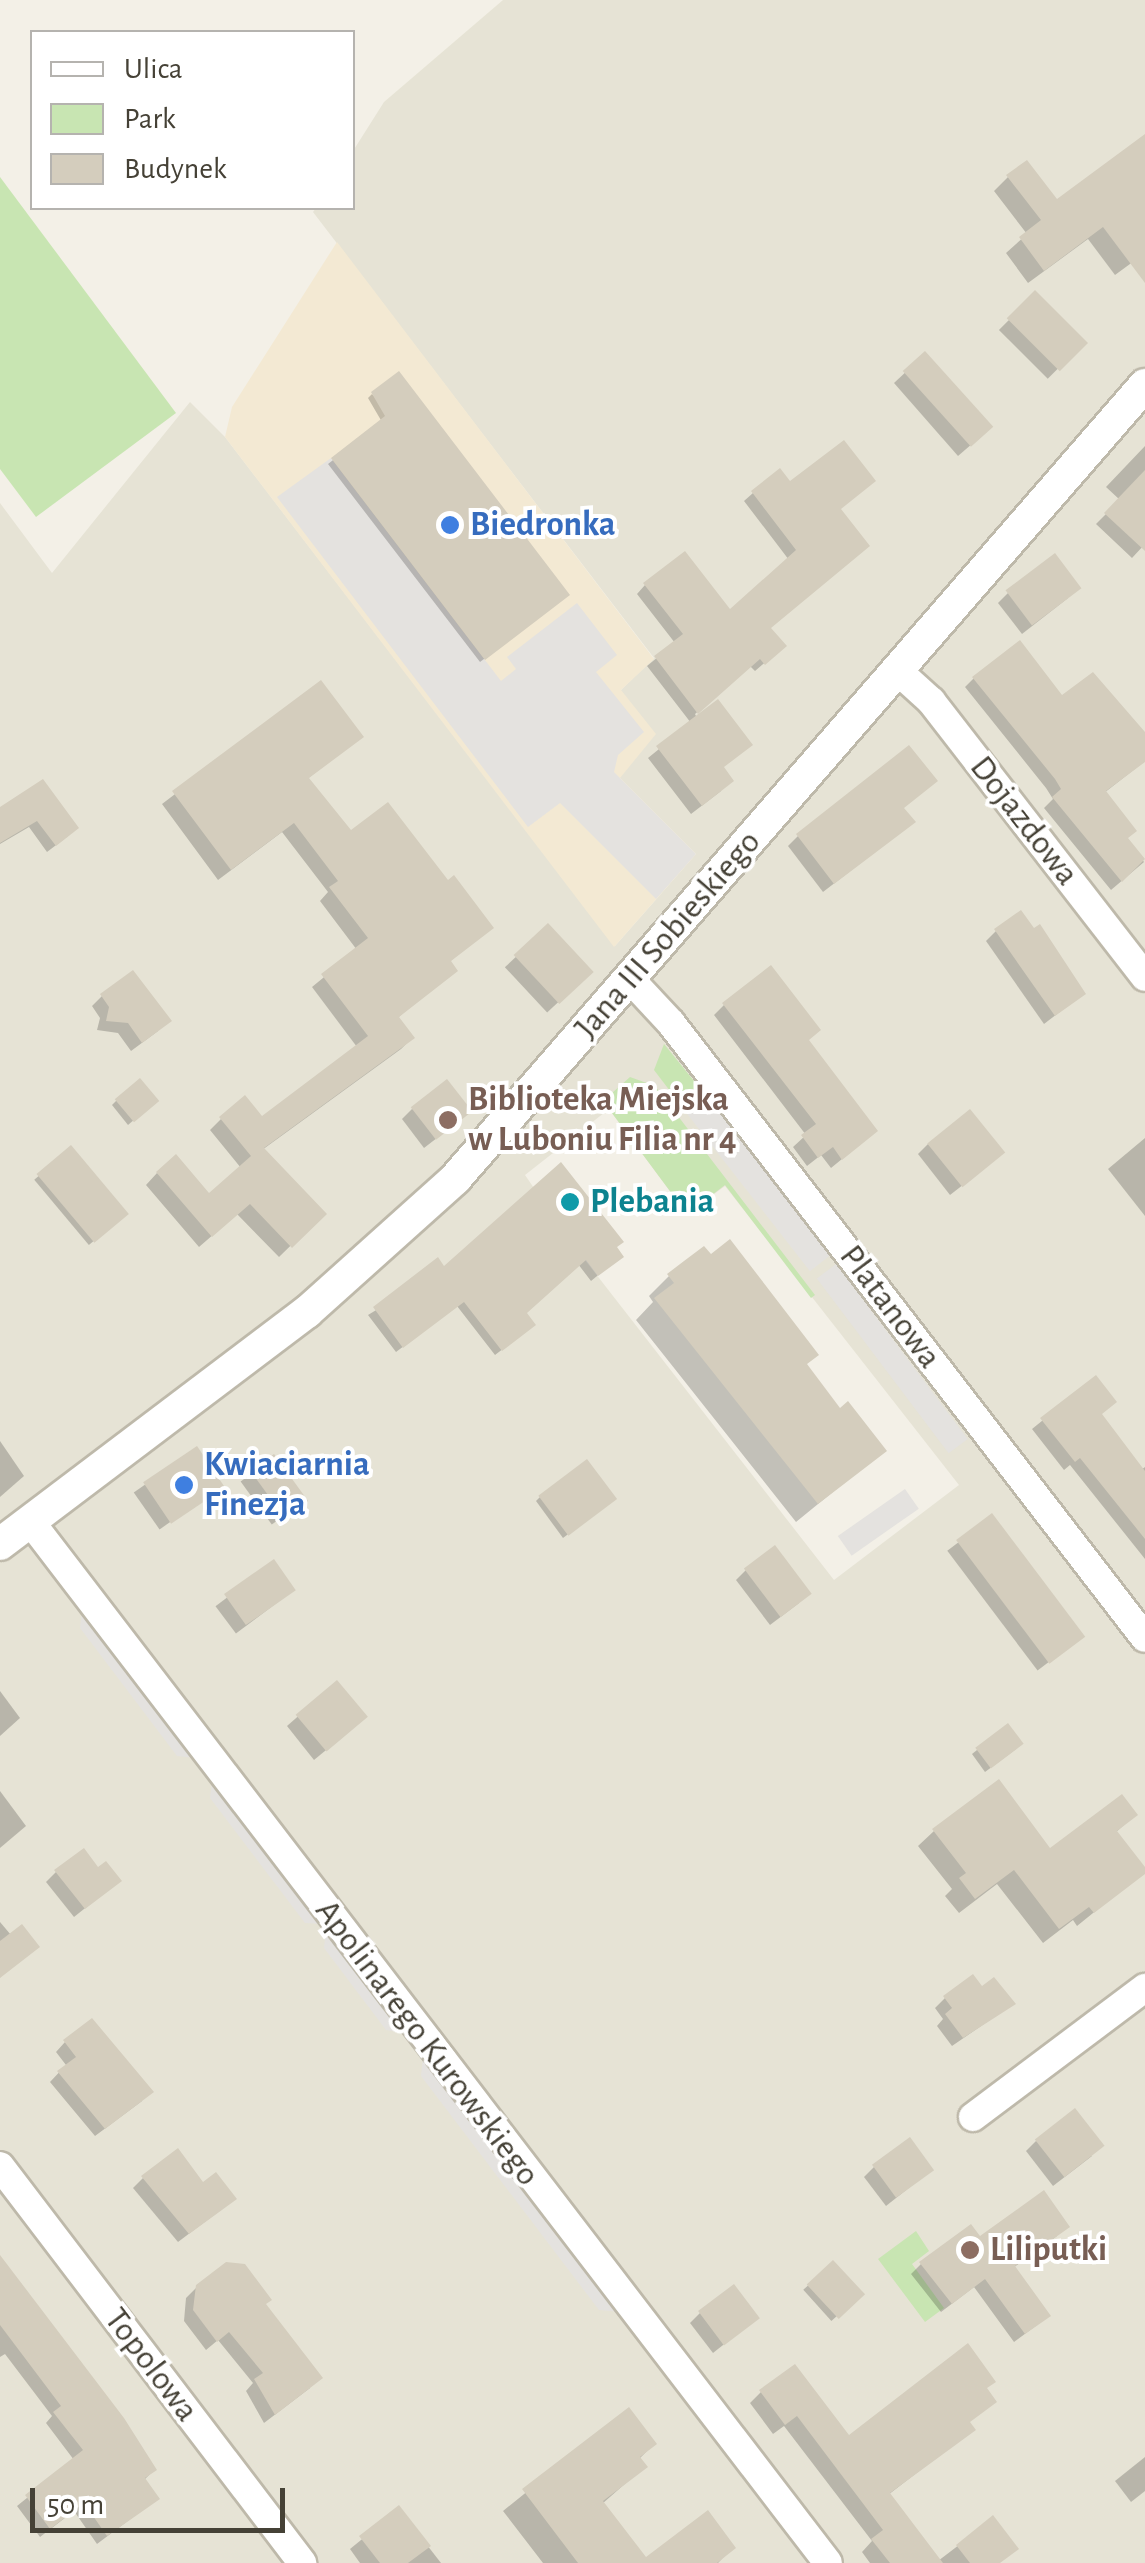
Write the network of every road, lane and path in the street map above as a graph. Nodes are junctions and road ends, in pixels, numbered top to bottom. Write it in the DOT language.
graph roads {
  1 [pos="1145,385"];
  2 [pos="898,671"];
  3 [pos="1145,977"];
  4 [pos="630,980"];
  5 [pos="30,1521"];
  6 [pos="0,1544"];
  7 [pos="1145,1638"];
  8 [pos="1145,1988"];
  9 [pos="973,2117"];
  10 [pos="0,2166"];
  11 [pos="302,2563"];
  12 [pos="828,2563"];
  1 -- 2 [label="street, Jana III Sobieskiego"];
  2 -- 3 [label="street, Dojazdowa"];
  2 -- 4 [label="street, Jana III Sobieskiego"];
  4 -- 5 [label="street, Jana III Sobieskiego"];
  4 -- 7 [label="street, Platanowa"];
  5 -- 6 [label="street, Jana III Sobieskiego"];
  5 -- 12 [label="street, Apolinarego Kurowskiego"];
  8 -- 9 [label="street"];
  10 -- 11 [label="street, Topolowa"];
}
